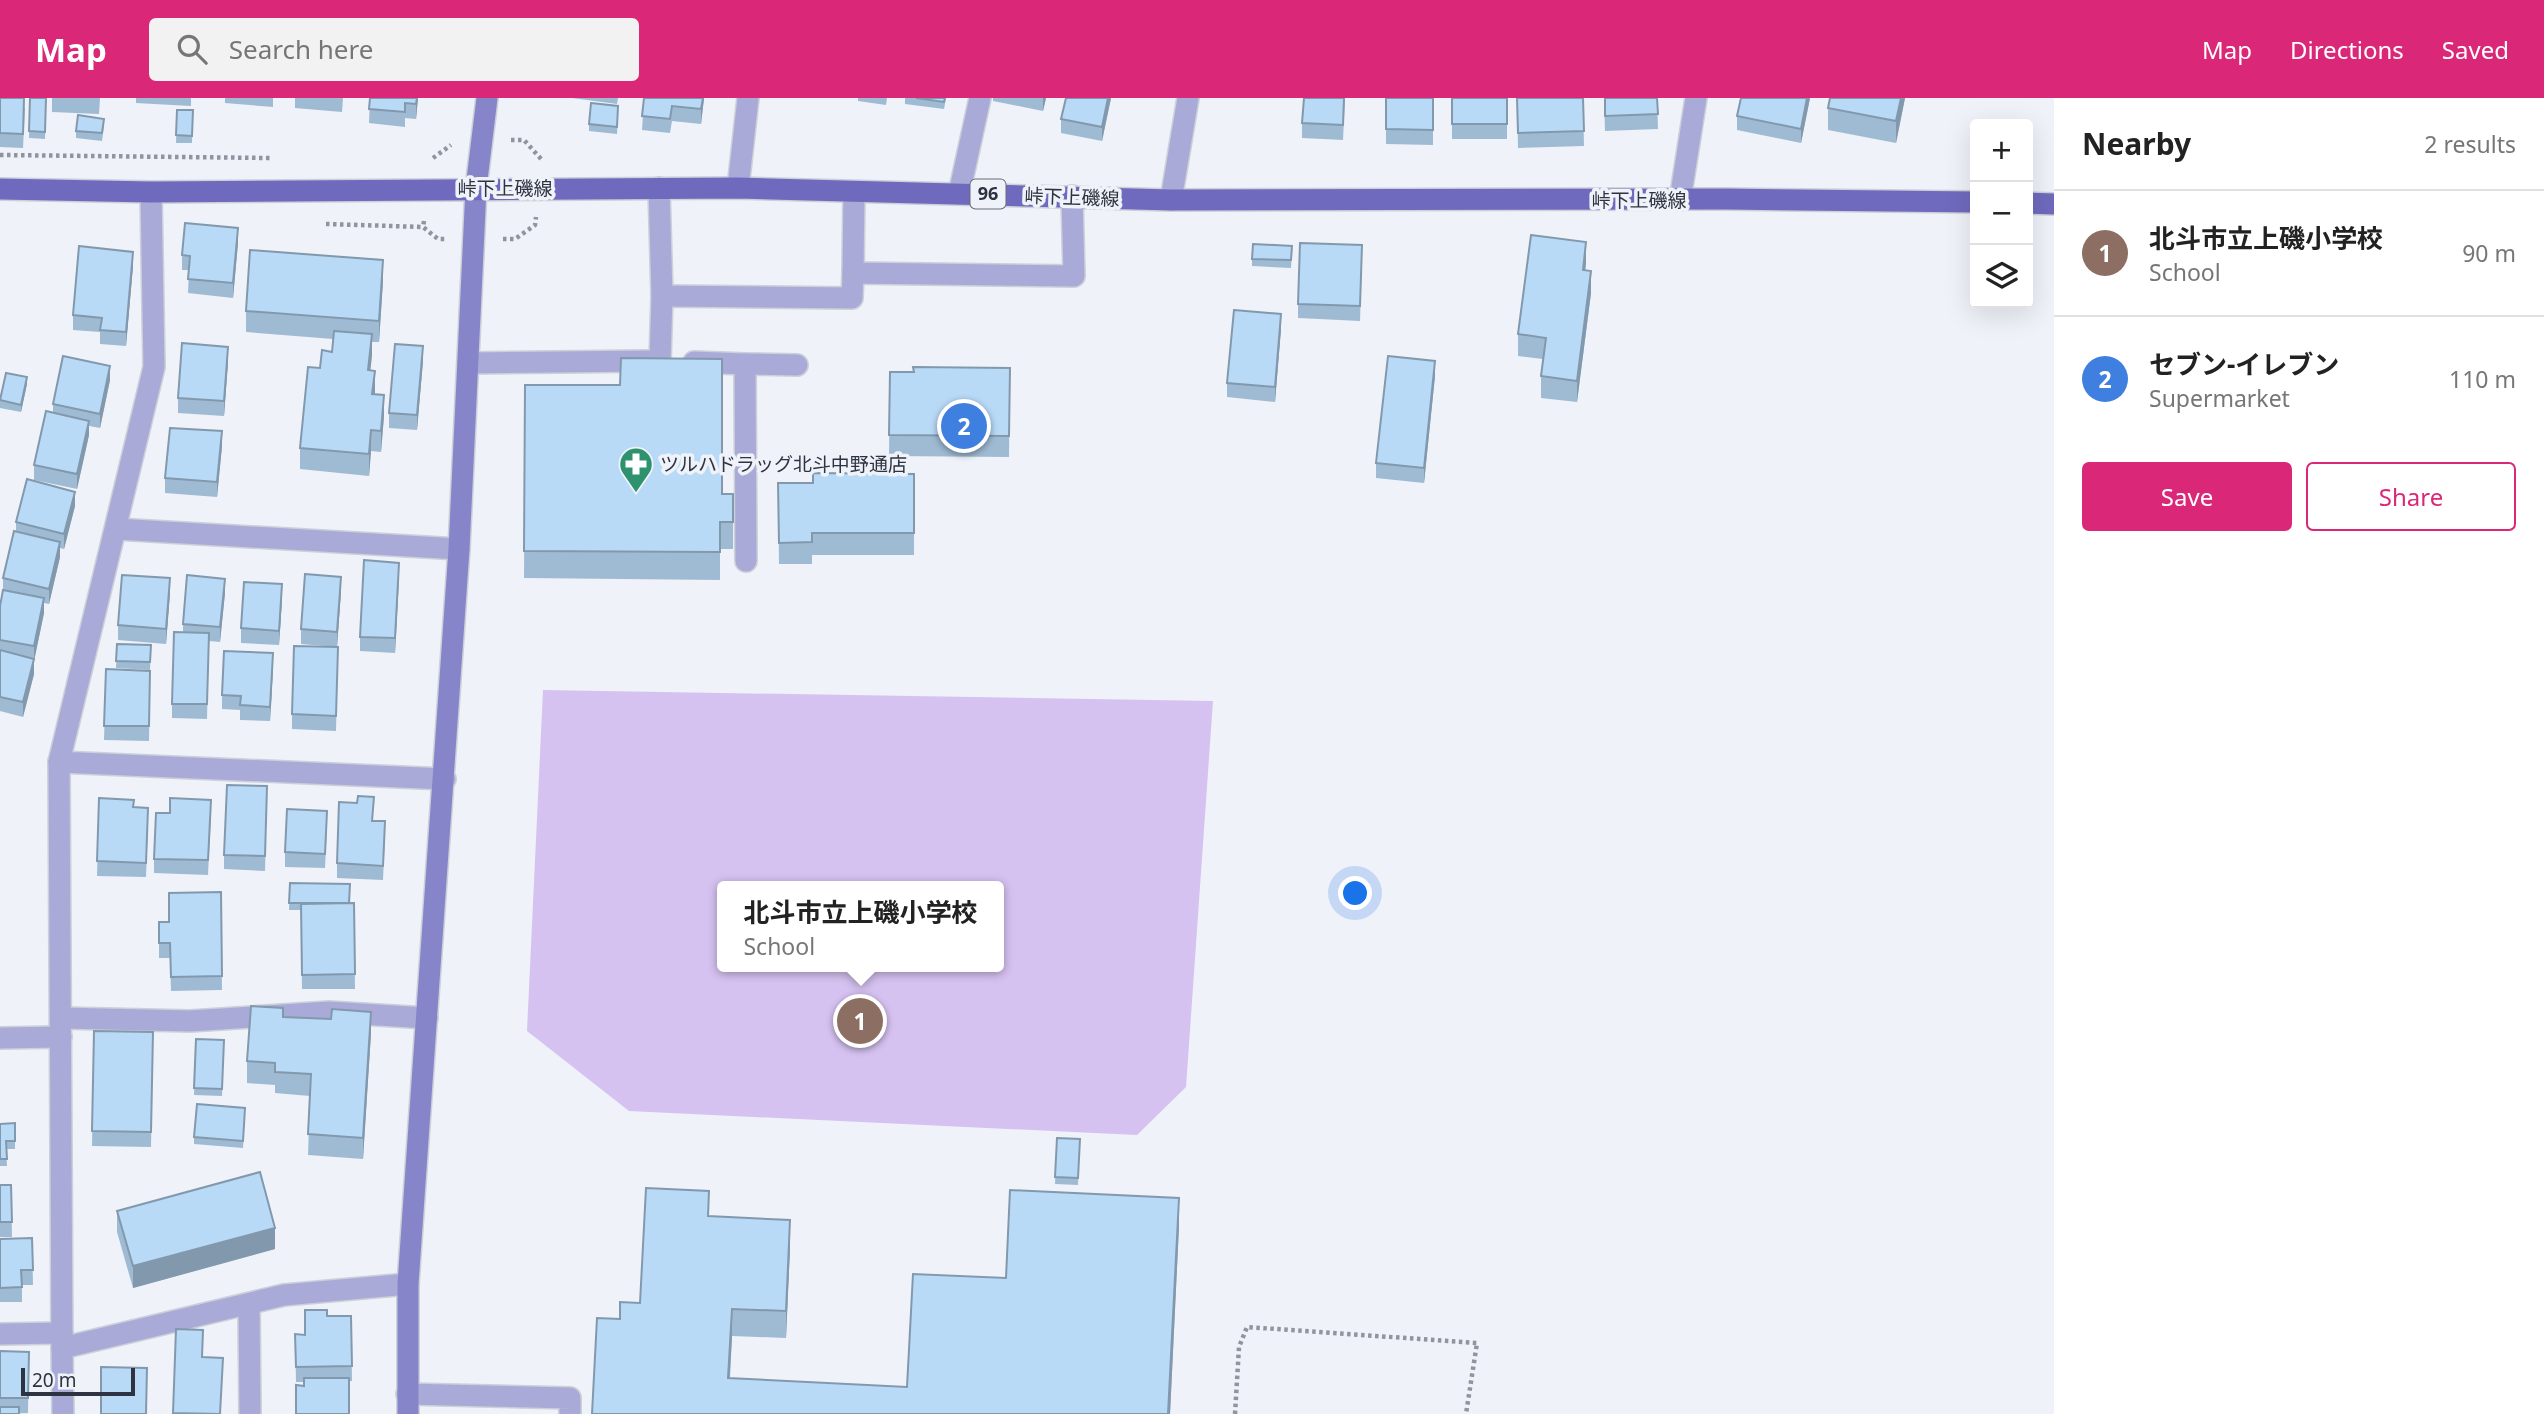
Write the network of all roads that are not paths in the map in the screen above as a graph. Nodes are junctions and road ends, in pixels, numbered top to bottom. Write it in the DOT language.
graph roads {
  1 [pos="487,98"];
  2 [pos="748,98"];
  3 [pos="980,98"];
  4 [pos="1188,98"];
  5 [pos="1696,98"];
  6 [pos="476,188"];
  7 [pos="659,188"];
  8 [pos="738,188"];
  9 [pos="0,189"];
  10 [pos="151,192"];
  11 [pos="854,192"];
  12 [pos="959,194"];
  13 [pos="1072,197"];
  14 [pos="1171,200"];
  15 [pos="1680,200"];
  16 [pos="1970,202"];
  17 [pos="2033,203"];
  18 [pos="2054,204"];
  19 [pos="853,273"];
  20 [pos="662,296"];
  21 [pos="660,361"];
  22 [pos="468,363"];
  23 [pos="745,364"];
  24 [pos="797,365"];
  25 [pos="116,529"];
  26 [pos="459,549"];
  27 [pos="746,561"];
  28 [pos="59,762"];
  29 [pos="444,779"];
  30 [pos="427,1018"];
  31 [pos="61,1028"];
  32 [pos="0,1038"];
  33 [pos="408,1284"];
  34 [pos="249,1304"];
  35 [pos="0,1334"];
  36 [pos="62,1341"];
  37 [pos="407,1404"];
  38 [pos="63,1414"];
  39 [pos="250,1414"];
  40 [pos="570,1414"];
  1 -- 6 [label="street"];
  2 -- 8 [label="street"];
  3 -- 12 [label="street"];
  4 -- 14 [label="street"];
  5 -- 15 [label="street"];
  6 -- 7 [label="main road, 峠下上磯線 / 96"];
  6 -- 10 [label="main road, 峠下上磯線 / 96"];
  6 -- 22 [label="street"];
  7 -- 8 [label="main road, 峠下上磯線 / 96"];
  7 -- 20 [label="street"];
  8 -- 11 [label="main road, 峠下上磯線 / 96"];
  9 -- 10 [label="main road, 峠下上磯線 / 96"];
  10 -- 25 [label="street"];
  11 -- 12 [label="main road, 峠下上磯線 / 96"];
  11 -- 19 [label="street"];
  12 -- 13 [label="main road, 峠下上磯線 / 96"];
  13 -- 14 [label="main road, 峠下上磯線 / 96"];
  13 -- 19 [label="street"];
  14 -- 15 [label="main road, 峠下上磯線 / 96"];
  15 -- 16 [label="main road, 峠下上磯線 / 96"];
  17 -- 18 [label="main road"];
  19 -- 20 [label="street"];
  20 -- 21 [label="street"];
  21 -- 22 [label="street"];
  21 -- 23 [label="street"];
  22 -- 26 [label="street"];
  23 -- 24 [label="street"];
  23 -- 27 [label="street"];
  25 -- 26 [label="street"];
  25 -- 28 [label="street"];
  26 -- 29 [label="street"];
  28 -- 29 [label="street"];
  28 -- 31 [label="street"];
  29 -- 30 [label="street"];
  30 -- 31 [label="street"];
  30 -- 33 [label="street"];
  31 -- 32 [label="street"];
  31 -- 36 [label="street"];
  33 -- 34 [label="street"];
  33 -- 37 [label="street"];
  34 -- 36 [label="street"];
  34 -- 39 [label="street"];
  35 -- 36 [label="street"];
  36 -- 38 [label="street"];
  37 -- 40 [label="street"];
}
